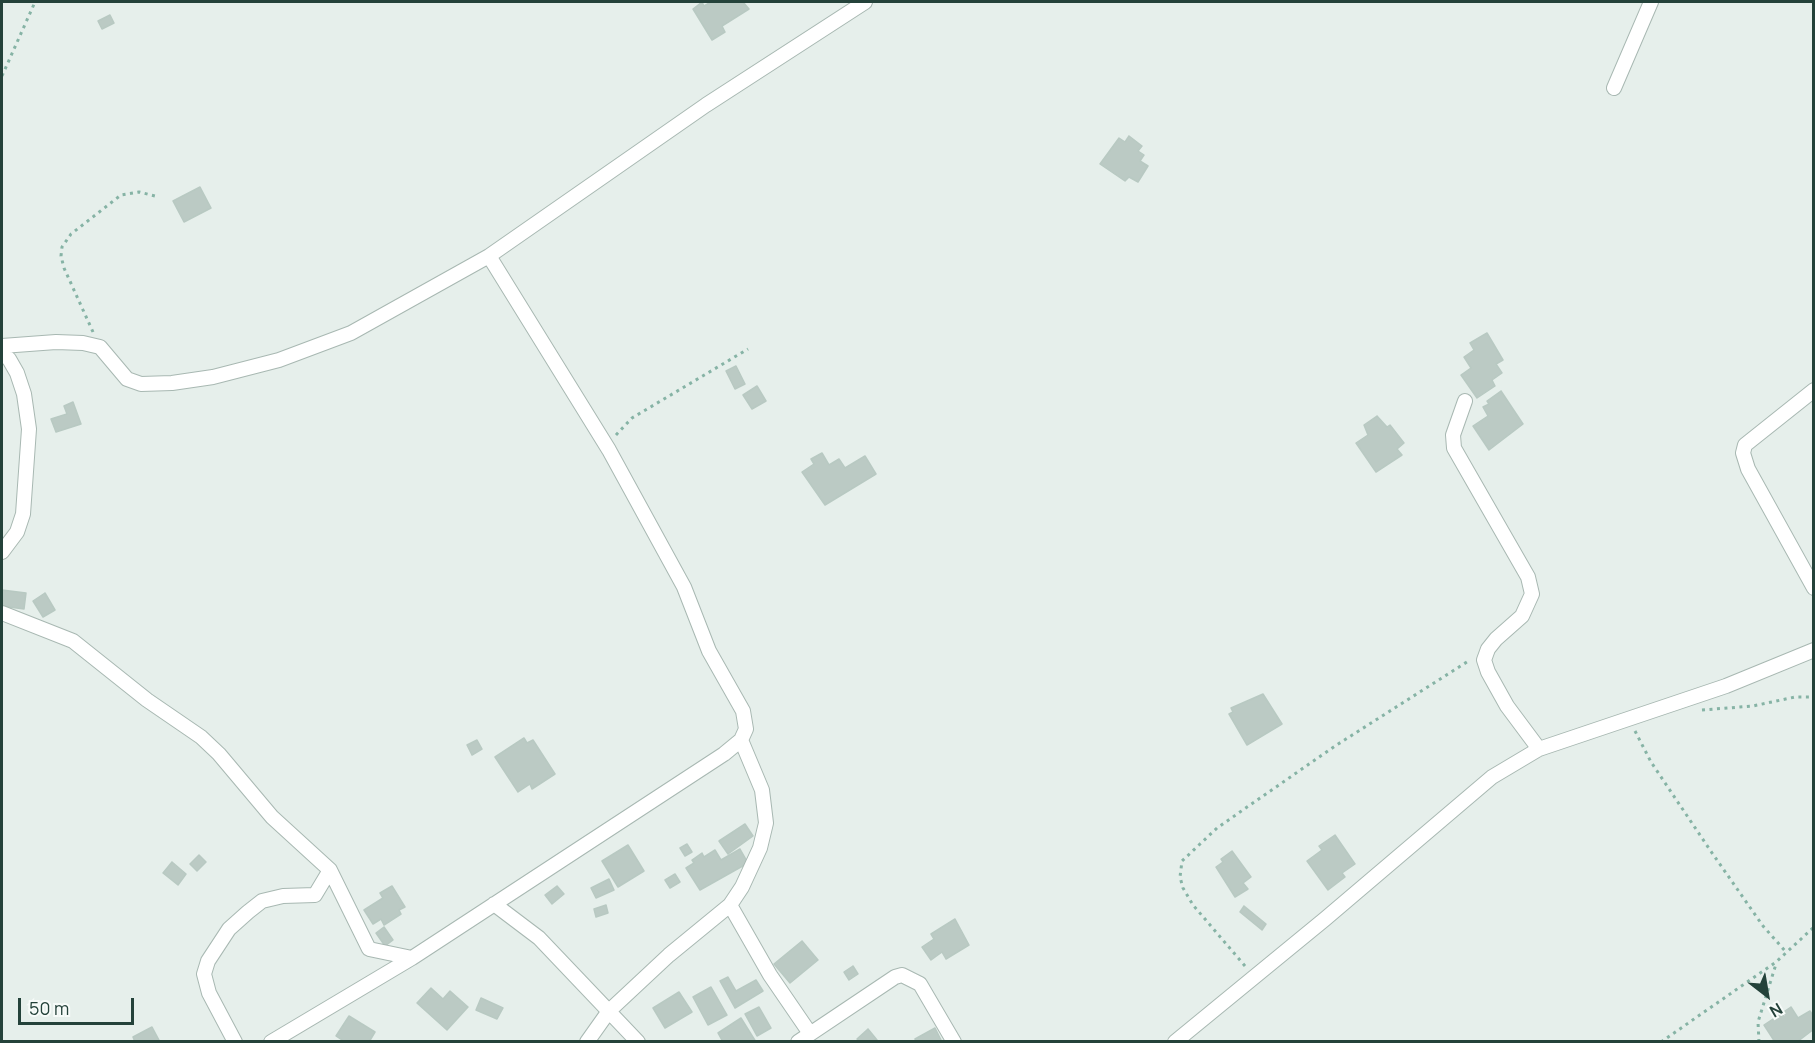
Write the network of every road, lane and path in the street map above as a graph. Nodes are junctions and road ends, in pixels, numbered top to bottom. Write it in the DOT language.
graph roads {
  1 [pos="35,2"];
  2 [pos="865,2"];
  3 [pos="1651,2"];
  4 [pos="2,76"];
  5 [pos="1614,88"];
  6 [pos="159,197"];
  7 [pos="489,256"];
  8 [pos="2,346"];
  9 [pos="100,347"];
  10 [pos="747,349"];
  11 [pos="2,354"];
  12 [pos="1814,390"];
  13 [pos="1465,401"];
  14 [pos="609,450"];
  15 [pos="2,552"];
  16 [pos="1814,588"];
  17 [pos="2,613"];
  18 [pos="1488,649"];
  19 [pos="1814,650"];
  20 [pos="1814,697"];
  21 [pos="1695,710"];
  22 [pos="1629,718"];
  23 [pos="741,741"];
  24 [pos="1539,749"];
  25 [pos="330,870"];
  26 [pos="494,904"];
  27 [pos="730,905"];
  28 [pos="1814,927"];
  29 [pos="1786,952"];
  30 [pos="412,958"];
  31 [pos="1776,962"];
  32 [pos="1254,976"];
  33 [pos="609,1011"];
  34 [pos="809,1032"];
  35 [pos="235,1041"];
  36 [pos="271,1041"];
  37 [pos="587,1041"];
  38 [pos="638,1041"];
  39 [pos="798,1041"];
  40 [pos="954,1041"];
  41 [pos="1175,1041"];
  42 [pos="1661,1041"];
  43 [pos="1759,1041"];
  1 -- 4 [label="path"];
  2 -- 7 [label="street"];
  3 -- 5 [label="street"];
  6 -- 9 [label="path"];
  7 -- 9 [label="street"];
  7 -- 14 [label="street"];
  8 -- 9 [label="street"];
  10 -- 14 [label="path"];
  11 -- 15 [label="street"];
  12 -- 16 [label="street"];
  13 -- 18 [label="street"];
  14 -- 23 [label="street"];
  17 -- 25 [label="street"];
  18 -- 24 [label="street"];
  18 -- 32 [label="path"];
  19 -- 22 [label="street"];
  20 -- 21 [label="path"];
  22 -- 24 [label="street"];
  22 -- 29 [label="path"];
  23 -- 26 [label="street"];
  23 -- 27 [label="street"];
  24 -- 32 [label="street"];
  25 -- 30 [label="street"];
  25 -- 35 [label="street"];
  26 -- 30 [label="street"];
  26 -- 33 [label="street"];
  27 -- 33 [label="street"];
  27 -- 34 [label="street"];
  28 -- 29 [label="path"];
  29 -- 31 [label="path"];
  30 -- 36 [label="street"];
  31 -- 42 [label="path"];
  31 -- 43 [label="path"];
  32 -- 41 [label="street"];
  33 -- 37 [label="street"];
  33 -- 38 [label="street"];
  34 -- 39 [label="street"];
  34 -- 40 [label="street"];
}
